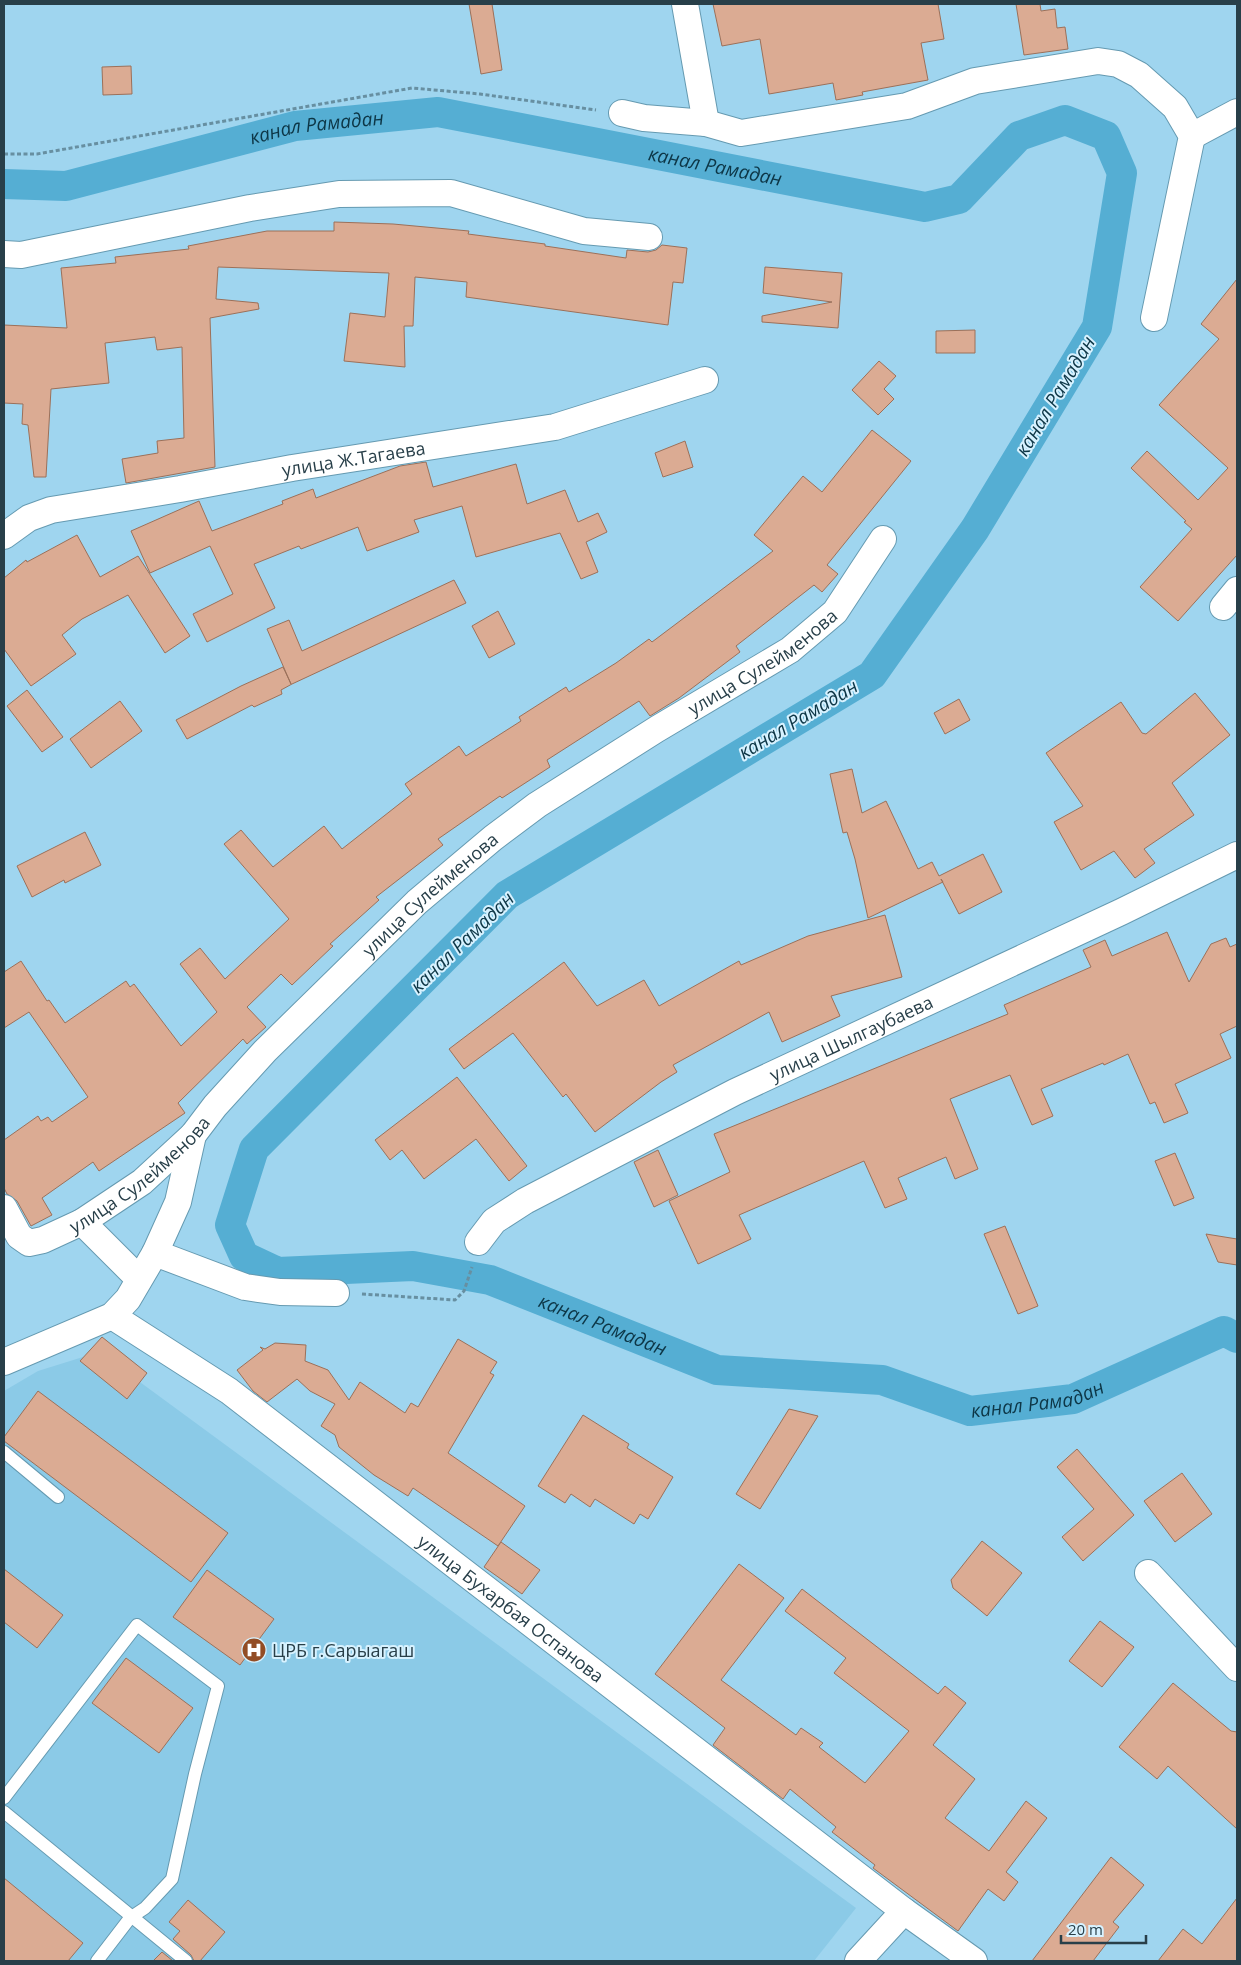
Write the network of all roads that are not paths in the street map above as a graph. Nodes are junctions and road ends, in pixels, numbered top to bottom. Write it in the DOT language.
graph roads {
  1 [pos="685,4"];
  2 [pos="1237,112"];
  3 [pos="622,113"];
  4 [pos="706,122"];
  5 [pos="1192,136"];
  6 [pos="649,237"];
  7 [pos="4,254"];
  8 [pos="1154,318"];
  9 [pos="705,380"];
  10 [pos="4,536"];
  11 [pos="883,539"];
  12 [pos="1237,855"];
  13 [pos="192,1135"];
  14 [pos="4,1208"];
  15 [pos="82,1222"];
  16 [pos="155,1253"];
  17 [pos="475,1254"];
  18 [pos="139,1279"];
  19 [pos="336,1292"];
  20 [pos="112,1316"];
  21 [pos="4,1362"];
  22 [pos="4,1452"];
  23 [pos="58,1497"];
  24 [pos="1148,1573"];
  25 [pos="1237,1668"];
  26 [pos="4,1798"];
  27 [pos="4,1812"];
  28 [pos="904,1911"];
  29 [pos="130,1918"];
  30 [pos="97,1961"];
  31 [pos="186,1961"];
  32 [pos="858,1961"];
  33 [pos="974,1961"];
  1 -- 4 [label="street"];
  2 -- 5 [label="street"];
  3 -- 4 [label="street"];
  4 -- 5 [label="street"];
  5 -- 8 [label="street"];
  6 -- 7 [label="street"];
  9 -- 10 [label="street, улица Ж.Тагаева"];
  11 -- 13 [label="street, улица Сулейменова"];
  12 -- 17 [label="street, улица Шылгаубаева"];
  13 -- 15 [label="street, улица Сулейменова"];
  13 -- 16 [label="street"];
  14 -- 15 [label="street, улица Сулейменова"];
  15 -- 18 [label="street"];
  16 -- 18 [label="street"];
  16 -- 19 [label="street"];
  18 -- 20 [label="street"];
  20 -- 21 [label="street"];
  20 -- 28 [label="street, улица Бухарбая Оспанова"];
  22 -- 23 [label="lane"];
  24 -- 25 [label="street"];
  26 -- 29 [label="lane"];
  27 -- 29 [label="lane"];
  28 -- 32 [label="street"];
  28 -- 33 [label="street, улица Бухарбая Оспанова"];
  29 -- 30 [label="lane"];
  29 -- 31 [label="lane"];
}
